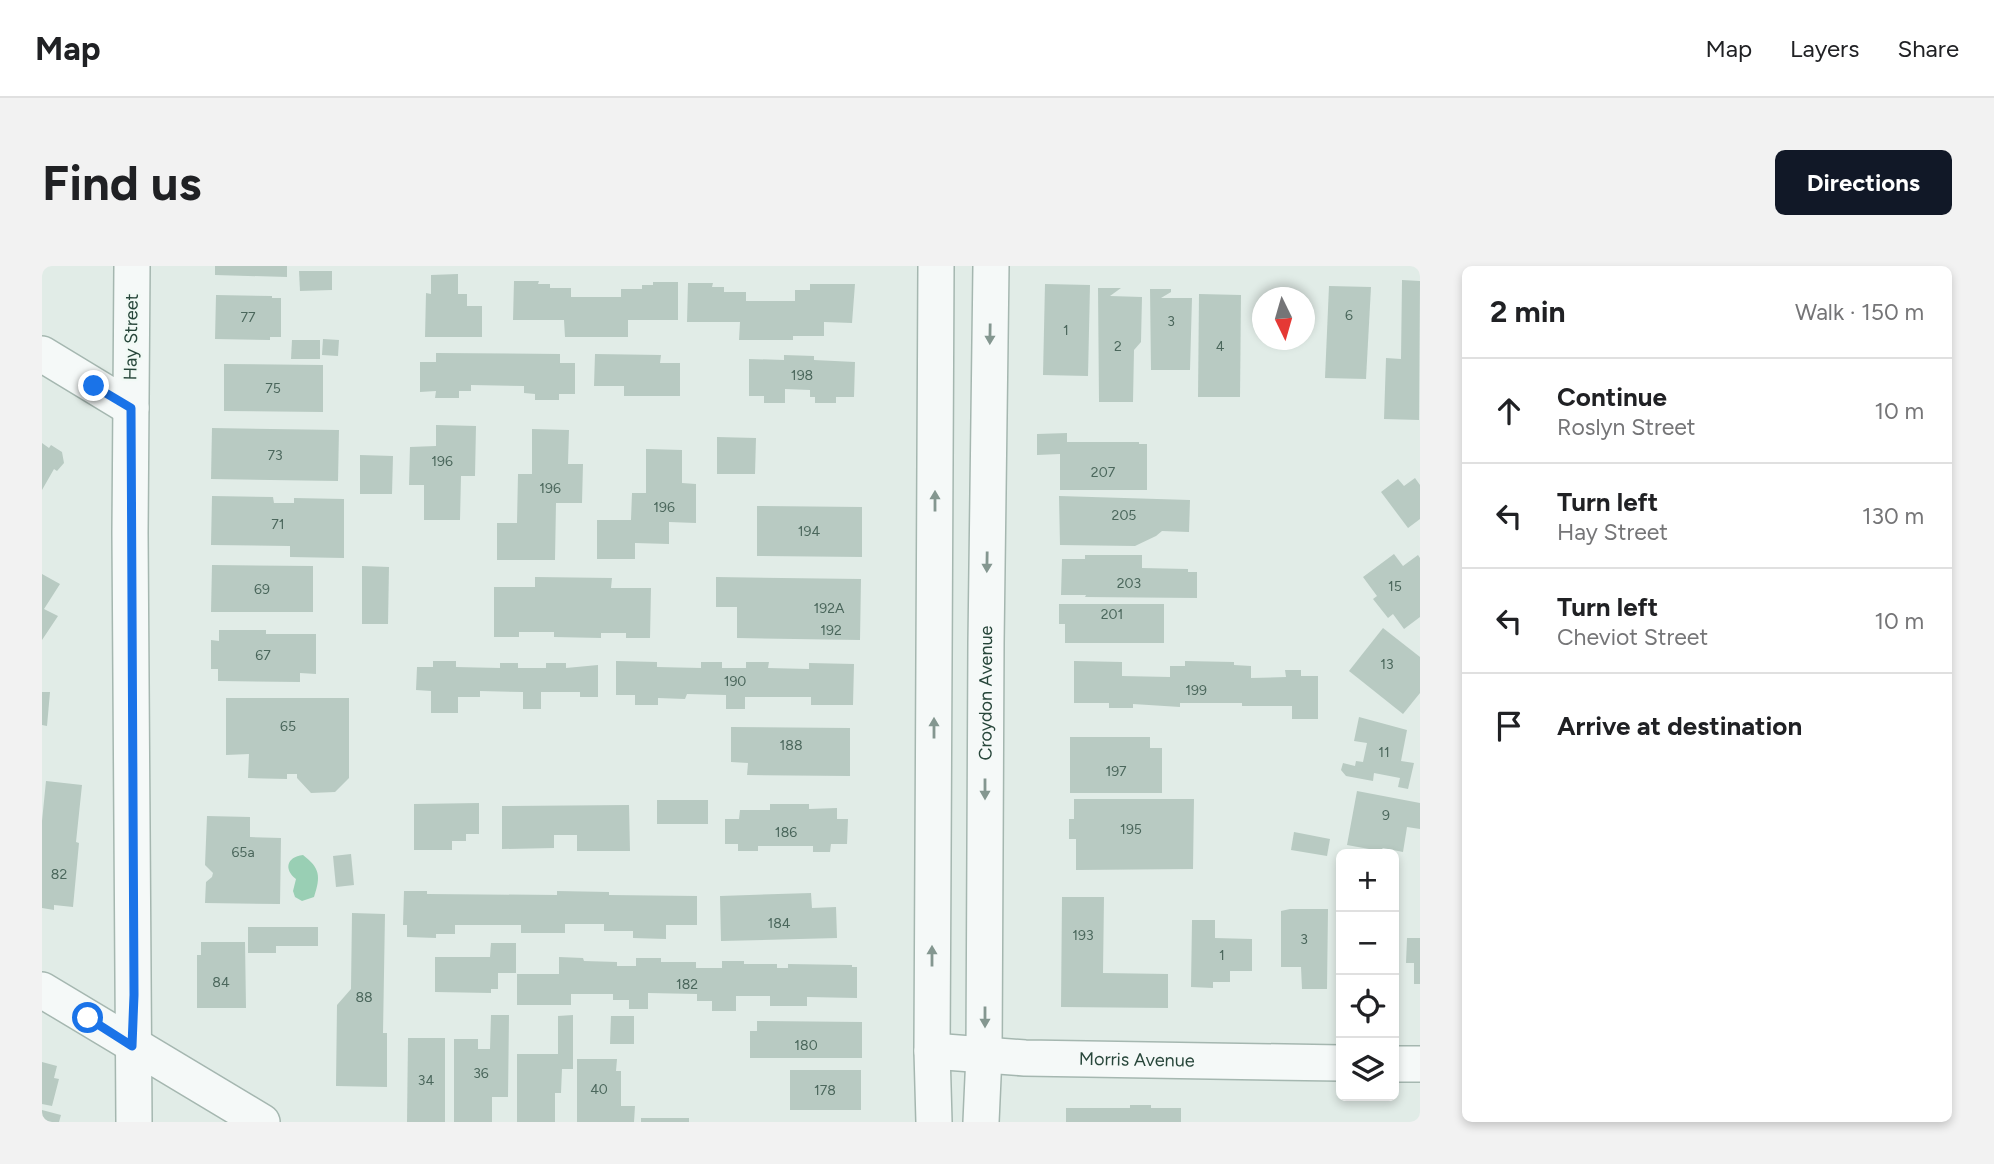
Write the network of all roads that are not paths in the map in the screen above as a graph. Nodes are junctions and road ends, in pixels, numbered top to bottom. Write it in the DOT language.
graph roads {
  1 [pos="132,266"];
  2 [pos="936,266"];
  3 [pos="991,266"];
  4 [pos="42,354"];
  5 [pos="131,408"];
  6 [pos="934,642"];
  7 [pos="986,643"];
  8 [pos="42,990"];
  9 [pos="132,1046"];
  10 [pos="932,1051"];
  11 [pos="985,1055"];
  12 [pos="1336,1063"];
  13 [pos="1399,1064"];
  14 [pos="1420,1064"];
  15 [pos="134,1122"];
  16 [pos="262,1122"];
  17 [pos="934,1122"];
  18 [pos="981,1122"];
  1 -- 5 [label="street, Hay Street"];
  6 -- 2 [label="street, one-way"];
  3 -- 7 [label="street, Croydon Avenue, one-way"];
  4 -- 5 [label="street"];
  5 -- 9 [label="street, Hay Street"];
  6 -- 7 [label="street"];
  10 -- 6 [label="street, one-way"];
  7 -- 11 [label="street, Croydon Avenue, one-way"];
  8 -- 9 [label="street"];
  9 -- 15 [label="street, Hay Street"];
  9 -- 16 [label="street"];
  10 -- 11 [label="street, Morris Avenue"];
  10 -- 17 [label="street"];
  11 -- 12 [label="street, Morris Avenue"];
  11 -- 18 [label="street, Croydon Avenue"];
  13 -- 14 [label="street"];
}
